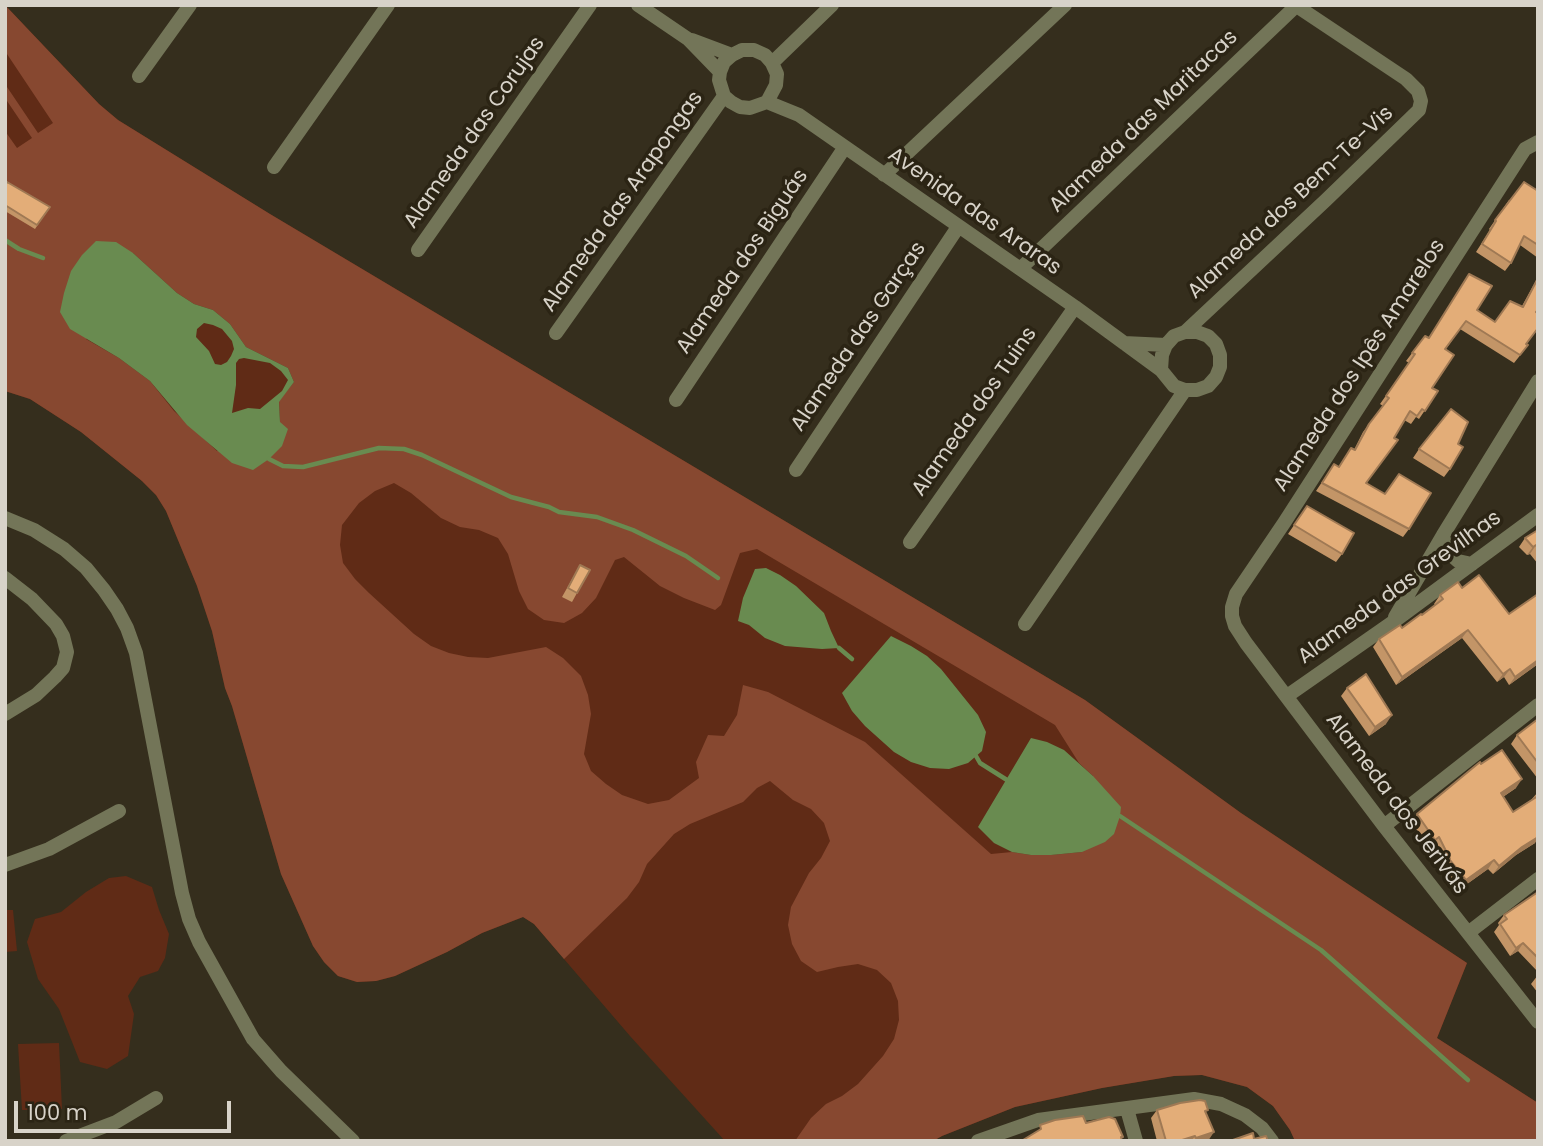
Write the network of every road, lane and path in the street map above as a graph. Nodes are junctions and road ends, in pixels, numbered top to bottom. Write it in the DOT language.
graph roads {
  1 [pos="190,5"];
  2 [pos="387,5"];
  3 [pos="590,5"];
  4 [pos="638,5"];
  5 [pos="832,5"];
  6 [pos="1065,5"];
  7 [pos="1296,6"];
  8 [pos="688,39"];
  9 [pos="732,55"];
  10 [pos="772,63"];
  11 [pos="720,72"];
  12 [pos="139,76"];
  13 [pos="776,85"];
  14 [pos="724,96"];
  15 [pos="767,102"];
  16 [pos="800,115"];
  17 [pos="1531,146"];
  18 [pos="845,147"];
  19 [pos="274,167"];
  20 [pos="884,175"];
  21 [pos="958,227"];
  22 [pos="418,250"];
  23 [pos="1020,269"];
  24 [pos="1075,307"];
  25 [pos="1185,332"];
  26 [pos="556,333"];
  27 [pos="1125,343"];
  28 [pos="1166,345"];
  29 [pos="1161,370"];
  30 [pos="1538,381"];
  31 [pos="1185,390"];
  32 [pos="676,400"];
  33 [pos="796,470"];
  34 [pos="1538,515"];
  35 [pos="5,518"];
  36 [pos="1443,535"];
  37 [pos="910,542"];
  38 [pos="1472,564"];
  39 [pos="5,578"];
  40 [pos="1232,607"];
  41 [pos="1393,622"];
  42 [pos="1024,624"];
  43 [pos="1287,696"];
  44 [pos="1538,705"];
  45 [pos="5,714"];
  46 [pos="119,811"];
  47 [pos="1384,826"];
  48 [pos="5,865"];
  49 [pos="1538,880"];
  50 [pos="1468,933"];
  51 [pos="1538,1022"];
  52 [pos="156,1098"];
  53 [pos="1127,1109"];
  54 [pos="984,1140"];
  55 [pos="66,1141"];
  56 [pos="354,1141"];
  57 [pos="1136,1141"];
  58 [pos="1272,1141"];
  1 -- 12 [label="street"];
  2 -- 19 [label="street"];
  3 -- 22 [label="street, Alameda das Corujas"];
  4 -- 8 [label="street"];
  5 -- 10 [label="street"];
  6 -- 20 [label="street"];
  7 -- 23 [label="street, Alameda das Maritacas"];
  7 -- 25 [label="street, Alameda dos Bem-Te-Vis"];
  8 -- 9 [label="street"];
  8 -- 11 [label="street"];
  9 -- 10 [label="street"];
  9 -- 11 [label="street"];
  10 -- 13 [label="street"];
  11 -- 14 [label="street"];
  13 -- 15 [label="street"];
  13 -- 16 [label="street"];
  14 -- 15 [label="street"];
  14 -- 26 [label="street, Alameda das Arapongas"];
  15 -- 16 [label="street"];
  16 -- 18 [label="street, Avenida das Araras"];
  17 -- 40 [label="street, Alameda dos Ipês Amarelos"];
  18 -- 20 [label="street, Avenida das Araras"];
  18 -- 32 [label="street, Alameda dos Biguás"];
  20 -- 21 [label="street, Avenida das Araras"];
  21 -- 23 [label="street, Avenida das Araras"];
  21 -- 33 [label="street, Alameda das Garças"];
  23 -- 24 [label="street, Avenida das Araras"];
  24 -- 27 [label="street, Avenida das Araras"];
  24 -- 37 [label="street, Alameda dos Tuins"];
  25 -- 28 [label="street"];
  25 -- 31 [label="street"];
  27 -- 28 [label="street"];
  27 -- 29 [label="street, Avenida das Araras"];
  28 -- 29 [label="street"];
  29 -- 31 [label="street"];
  30 -- 36 [label="street"];
  31 -- 42 [label="street"];
  34 -- 38 [label="street, Alameda das Grevilhas"];
  35 -- 56 [label="street"];
  36 -- 38 [label="street"];
  36 -- 41 [label="street"];
  38 -- 41 [label="street, Alameda das Grevilhas"];
  39 -- 45 [label="street"];
  40 -- 43 [label="street, Alameda dos Jerivás"];
  41 -- 43 [label="street, Alameda das Grevilhas"];
  43 -- 47 [label="street, Alameda dos Jerivás"];
  44 -- 47 [label="street"];
  46 -- 48 [label="street"];
  47 -- 50 [label="street, Alameda dos Jerivás"];
  49 -- 50 [label="street"];
  50 -- 51 [label="street, Alameda dos Jerivás"];
  52 -- 55 [label="street"];
  53 -- 54 [label="street"];
  53 -- 57 [label="street"];
  53 -- 58 [label="street"];
}
